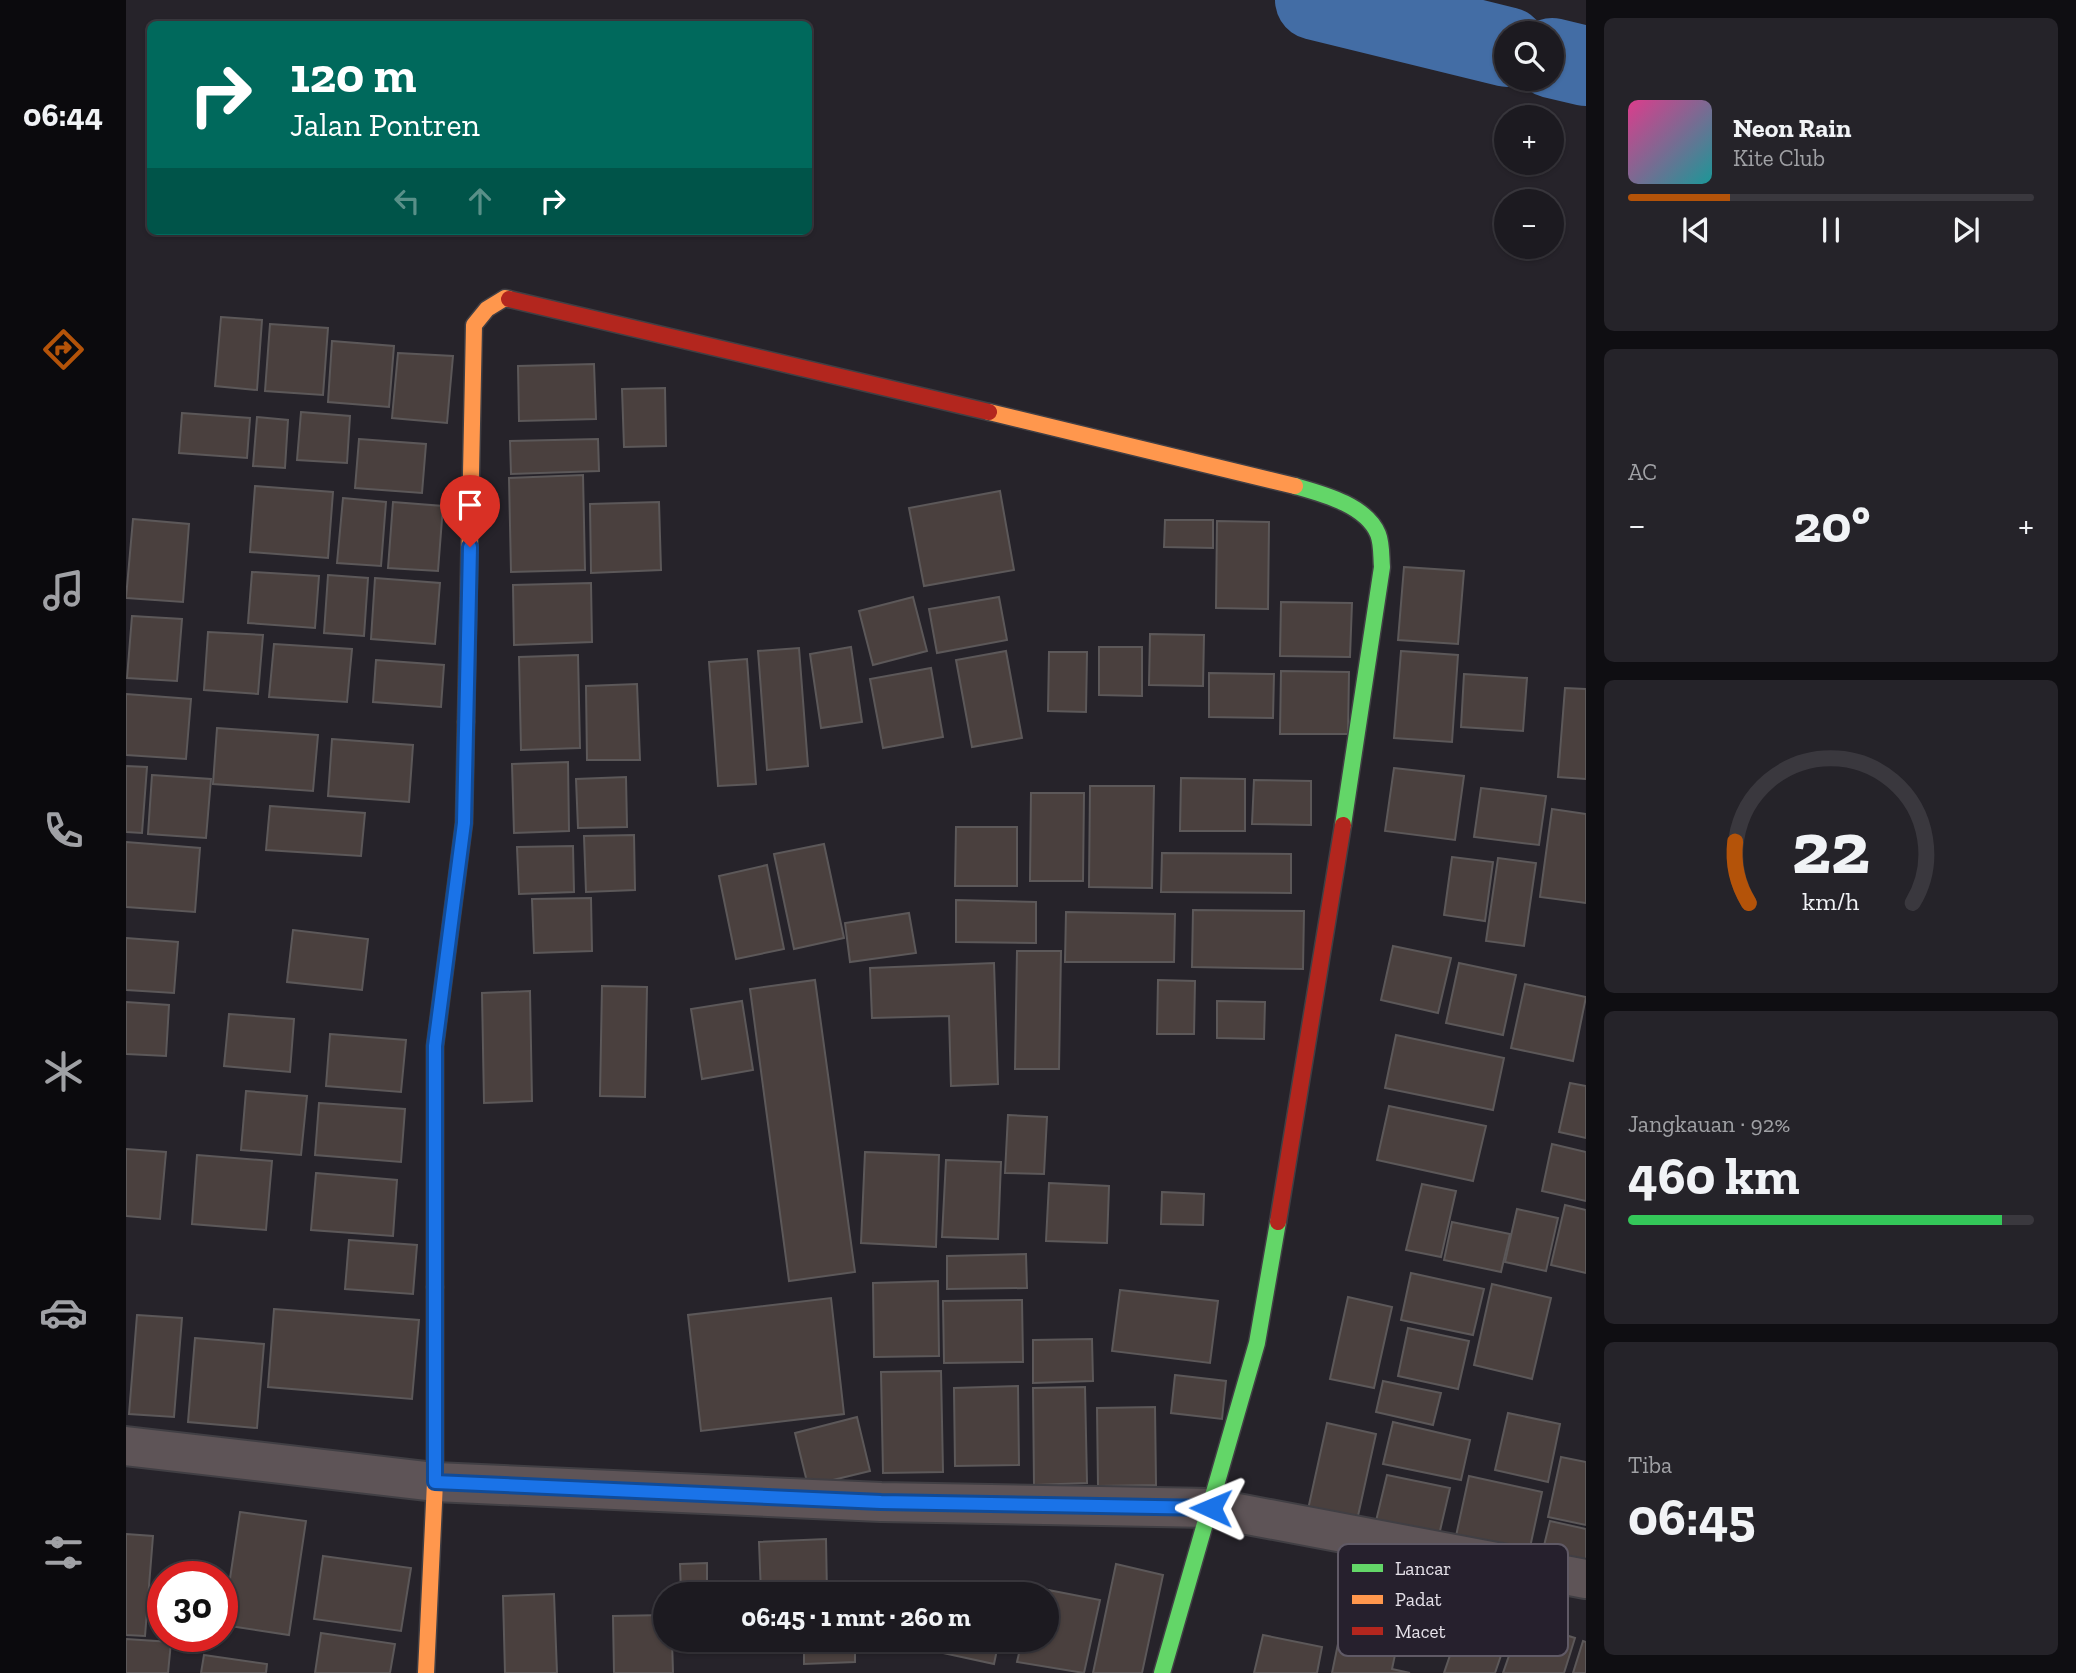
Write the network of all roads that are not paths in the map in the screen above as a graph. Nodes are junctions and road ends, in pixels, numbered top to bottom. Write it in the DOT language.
graph roads {
  1 [pos="126,1446"];
  2 [pos="435,1482"];
  3 [pos="1211,1508"];
  4 [pos="1401,1544"];
  5 [pos="1568,1576"];
  6 [pos="1586,1579"];
  7 [pos="426,1673"];
  8 [pos="1162,1673"];
  1 -- 2 [label="street"];
  2 -- 3 [label="street"];
  2 -- 3 [label="street"];
  2 -- 7 [label="street"];
  3 -- 4 [label="street"];
  3 -- 8 [label="street"];
  5 -- 6 [label="street"];
}
